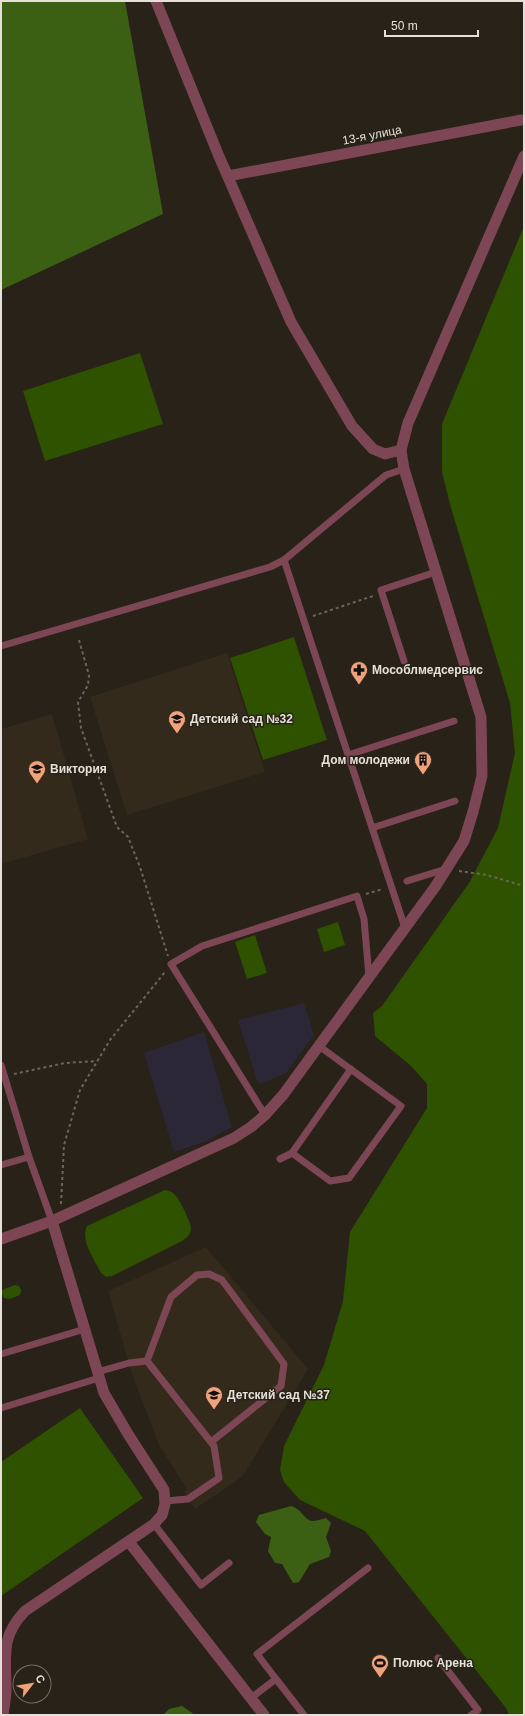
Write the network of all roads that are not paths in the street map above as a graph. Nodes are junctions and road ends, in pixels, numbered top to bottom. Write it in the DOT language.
graph roads {
  1 [pos="156,1"];
  2 [pos="521,120"];
  3 [pos="524,156"];
  4 [pos="228,176"];
  5 [pos="401,450"];
  6 [pos="404,469"];
  7 [pos="284,560"];
  8 [pos="436,572"];
  9 [pos="1,646"];
  10 [pos="404,661"];
  11 [pos="454,721"];
  12 [pos="348,756"];
  13 [pos="455,801"];
  14 [pos="372,828"];
  15 [pos="446,869"];
  16 [pos="407,881"];
  17 [pos="405,928"];
  18 [pos="370,977"];
  19 [pos="319,1046"];
  20 [pos="1,1065"];
  21 [pos="351,1069"];
  22 [pos="3,1076"];
  23 [pos="266,1114"];
  24 [pos="292,1153"];
  25 [pos="29,1157"];
  26 [pos="280,1159"];
  27 [pos="1,1165"];
  28 [pos="52,1221"];
  29 [pos="1,1239"];
  30 [pos="85,1329"];
  31 [pos="1,1354"];
  32 [pos="147,1361"];
  33 [pos="98,1375"];
  34 [pos="1,1408"];
  35 [pos="211,1442"];
  36 [pos="165,1501"];
  37 [pos="154,1524"];
  38 [pos="129,1542"];
  39 [pos="230,1563"];
  40 [pos="368,1568"];
  41 [pos="438,1658"];
  42 [pos="276,1679"];
  43 [pos="3,1687"];
  44 [pos="251,1698"];
  45 [pos="3,1715"];
  46 [pos="264,1715"];
  47 [pos="304,1715"];
  48 [pos="471,1715"];
  1 -- 4 [label="street"];
  2 -- 4 [label="street, 13-я улица"];
  3 -- 5 [label="street"];
  4 -- 5 [label="street"];
  5 -- 6 [label="street"];
  6 -- 7 [label="lane"];
  6 -- 8 [label="street"];
  7 -- 9 [label="lane"];
  7 -- 12 [label="lane"];
  8 -- 10 [label="lane"];
  8 -- 15 [label="street"];
  11 -- 12 [label="lane"];
  12 -- 14 [label="lane"];
  13 -- 14 [label="lane"];
  14 -- 17 [label="lane"];
  15 -- 16 [label="lane"];
  15 -- 17 [label="street"];
  17 -- 18 [label="street"];
  18 -- 19 [label="street"];
  18 -- 23 [label="lane"];
  19 -- 21 [label="lane"];
  19 -- 23 [label="street"];
  20 -- 22 [label="lane"];
  21 -- 24 [label="lane"];
  21 -- 24 [label="lane"];
  22 -- 25 [label="lane"];
  23 -- 28 [label="street"];
  24 -- 26 [label="lane"];
  25 -- 27 [label="lane"];
  25 -- 28 [label="lane"];
  28 -- 29 [label="street"];
  28 -- 30 [label="street"];
  30 -- 31 [label="lane"];
  30 -- 33 [label="street"];
  32 -- 33 [label="lane"];
  32 -- 35 [label="lane"];
  32 -- 35 [label="lane"];
  33 -- 34 [label="lane"];
  33 -- 36 [label="street"];
  35 -- 36 [label="lane"];
  36 -- 37 [label="street"];
  37 -- 38 [label="street"];
  37 -- 39 [label="lane"];
  38 -- 43 [label="street"];
  38 -- 44 [label="street"];
  40 -- 42 [label="lane"];
  41 -- 48 [label="lane"];
  42 -- 44 [label="lane"];
  42 -- 47 [label="lane"];
  43 -- 45 [label="street"];
  44 -- 46 [label="street"];
}
